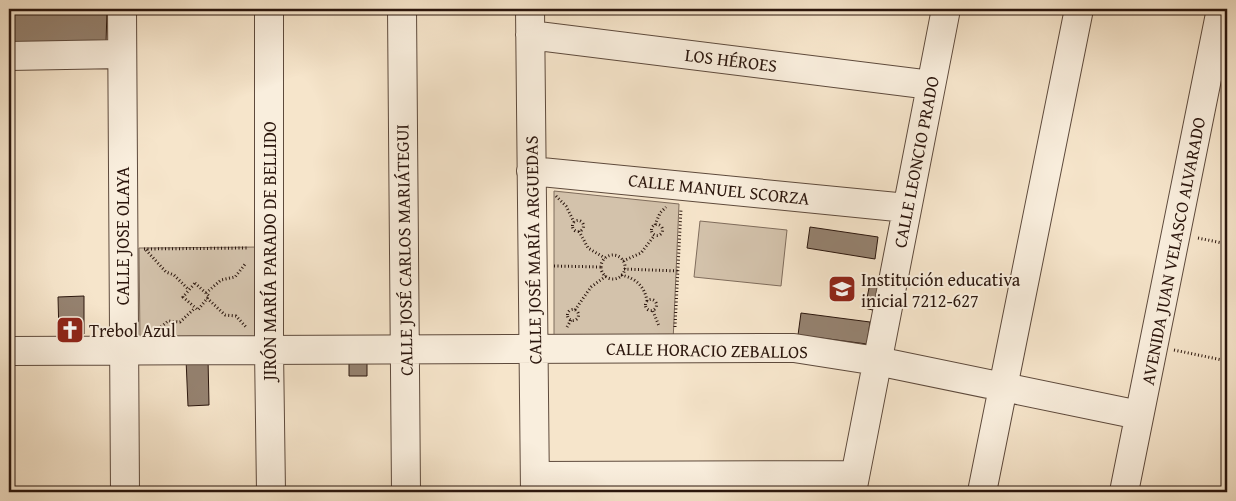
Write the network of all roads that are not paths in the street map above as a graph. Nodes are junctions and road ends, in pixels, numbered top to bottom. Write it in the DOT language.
graph roads {
  1 [pos="122,9"];
  2 [pos="269,9"];
  3 [pos="402,9"];
  4 [pos="946,9"];
  5 [pos="1079,9"];
  6 [pos="1221,9"];
  7 [pos="530,22"];
  8 [pos="122,54"];
  9 [pos="9,56"];
  10 [pos="1227,61"];
  11 [pos="931,85"];
  12 [pos="531,171"];
  13 [pos="907,208"];
  14 [pos="534,348"];
  15 [pos="406,349"];
  16 [pos="268,350"];
  17 [pos="9,351"];
  18 [pos="123,352"];
  19 [pos="877,361"];
  20 [pos="1004,387"];
  21 [pos="1139,415"];
  22 [pos="535,484"];
  23 [pos="853,484"];
  24 [pos="125,492"];
  25 [pos="271,492"];
  26 [pos="406,492"];
  27 [pos="982,492"];
  28 [pos="1124,492"];
  29 [pos="1141,492"];
  1 -- 8 [label="street, CALLE JOSE OLAYA"];
  2 -- 16 [label="street, JIRÓN MARÍA PARADO DE BELLIDO"];
  3 -- 15 [label="street, CALLE JOSÉ CARLOS MARIÁTEGUI"];
  4 -- 11 [label="street, CALLE LEONCIO PRADO"];
  5 -- 20 [label="street"];
  6 -- 21 [label="street, AVENIDA JUAN VELASCO ALVARADO"];
  7 -- 11 [label="street, LOS HÉROES"];
  7 -- 12 [label="street, CALLE JOSÉ MARÍA ARGUEDAS"];
  8 -- 9 [label="street"];
  8 -- 18 [label="street, CALLE JOSE OLAYA"];
  10 -- 29 [label="street, AVENIDA JUAN VELASCO ALVARADO"];
  11 -- 13 [label="street, CALLE LEONCIO PRADO"];
  12 -- 13 [label="street, CALLE MANUEL SCORZA"];
  12 -- 14 [label="street, CALLE JOSÉ MARÍA ARGUEDAS"];
  13 -- 19 [label="street, CALLE LEONCIO PRADO"];
  14 -- 15 [label="street, CALLE HORACIO ZEBALLOS"];
  14 -- 19 [label="street, CALLE HORACIO ZEBALLOS"];
  14 -- 22 [label="street, CALLE JOSÉ MARÍA ARGUEDAS"];
  15 -- 16 [label="street, CALLE HORACIO ZEBALLOS"];
  15 -- 26 [label="street, CALLE JOSÉ CARLOS MARIÁTEGUI"];
  16 -- 18 [label="street, CALLE HORACIO ZEBALLOS"];
  16 -- 25 [label="street, JIRÓN MARÍA PARADO DE BELLIDO"];
  17 -- 18 [label="street, CALLE HORACIO ZEBALLOS"];
  18 -- 24 [label="street, CALLE JOSE OLAYA"];
  19 -- 20 [label="street, CALLE HORACIO ZEBALLOS"];
  19 -- 23 [label="street, CALLE LEONCIO PRADO"];
  20 -- 21 [label="street, CALLE HORACIO ZEBALLOS"];
  20 -- 27 [label="street"];
  21 -- 28 [label="street, AVENIDA JUAN VELASCO ALVARADO"];
  22 -- 23 [label="street"];
}
